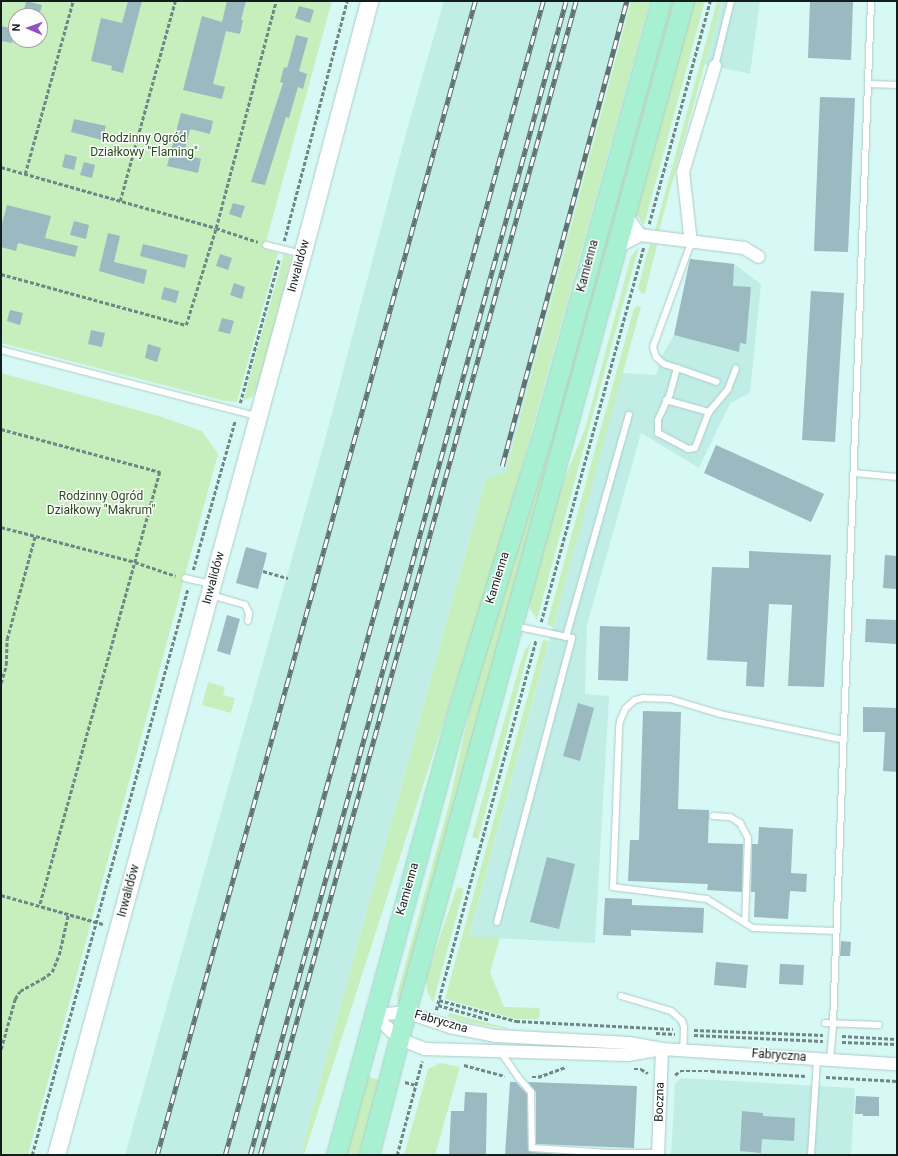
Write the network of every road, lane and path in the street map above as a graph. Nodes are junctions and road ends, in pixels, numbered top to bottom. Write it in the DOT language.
graph roads {
  1 [pos="73,1"];
  2 [pos="175,1"];
  3 [pos="276,1"];
  4 [pos="370,1"];
  5 [pos="661,1"];
  6 [pos="684,1"];
  7 [pos="710,1"];
  8 [pos="731,1"];
  9 [pos="871,1"];
  10 [pos="715,66"];
  11 [pos="869,84"];
  12 [pos="897,85"];
  13 [pos="1,167"];
  14 [pos="25,174"];
  15 [pos="120,201"];
  16 [pos="626,214"];
  17 [pos="216,228"];
  18 [pos="643,236"];
  19 [pos="691,243"];
  20 [pos="266,245"];
  21 [pos="616,248"];
  22 [pos="302,255"];
  23 [pos="759,257"];
  24 [pos="1,274"];
  25 [pos="1,350"];
  26 [pos="677,368"];
  27 [pos="736,368"];
  28 [pos="717,382"];
  29 [pos="666,400"];
  30 [pos="709,412"];
  31 [pos="629,415"];
  32 [pos="258,417"];
  33 [pos="1,429"];
  34 [pos="854,473"];
  35 [pos="897,477"];
  36 [pos="1,527"];
  37 [pos="35,536"];
  38 [pos="135,562"];
  39 [pos="263,571"];
  40 [pos="185,578"];
  41 [pos="288,578"];
  42 [pos="211,590"];
  43 [pos="248,621"];
  44 [pos="513,625"];
  45 [pos="539,632"];
  46 [pos="566,637"];
  47 [pos="1,683"];
  48 [pos="844,740"];
  49 [pos="713,816"];
  50 [pos="1,895"];
  51 [pos="40,905"];
  52 [pos="68,915"];
  53 [pos="497,922"];
  54 [pos="744,922"];
  55 [pos="118,928"];
  56 [pos="837,931"];
  57 [pos="621,996"];
  58 [pos="439,1000"];
  59 [pos="438,1005"];
  60 [pos="406,1012"];
  61 [pos="374,1015"];
  62 [pos="433,1021"];
  63 [pos="495,1021"];
  64 [pos="824,1024"];
  65 [pos="834,1024"];
  66 [pos="879,1025"];
  67 [pos="684,1032"];
  68 [pos="653,1033"];
  69 [pos="832,1038"];
  70 [pos="400,1039"];
  71 [pos="897,1039"];
  72 [pos="897,1044"];
  73 [pos="1,1049"];
  74 [pos="425,1049"];
  75 [pos="662,1049"];
  76 [pos="500,1050"];
  77 [pos="683,1050"];
  78 [pos="817,1059"];
  79 [pos="830,1060"];
  80 [pos="897,1064"];
  81 [pos="627,1068"];
  82 [pos="817,1077"];
  83 [pos="897,1081"];
  84 [pos="660,1092"];
  85 [pos="611,1154"];
  86 [pos="658,1154"];
  87 [pos="56,1155"];
  88 [pos="336,1155"];
  89 [pos="369,1155"];
  90 [pos="396,1155"];
  91 [pos="811,1155"];
  1 -- 14 [label="path"];
  2 -- 15 [label="path"];
  3 -- 17 [label="path"];
  4 -- 22 [label="street, Inwalidów"];
  5 -- 61 [label="main road, Kamienna"];
  6 -- 16 [label="main road, Kamienna"];
  7 -- 18 [label="path"];
  8 -- 10 [label="lane"];
  9 -- 11 [label="lane"];
  10 -- 19 [label="street"];
  11 -- 12 [label="lane"];
  11 -- 34 [label="lane"];
  13 -- 14 [label="path"];
  14 -- 15 [label="path"];
  15 -- 17 [label="path"];
  16 -- 18 [label="street"];
  16 -- 21 [label="main road, Kamienna"];
  17 -- 20 [label="path"];
  17 -- 24 [label="path"];
  18 -- 19 [label="street"];
  18 -- 21 [label="street"];
  18 -- 45 [label="path"];
  19 -- 23 [label="street"];
  19 -- 26 [label="lane"];
  20 -- 22 [label="lane"];
  21 -- 44 [label="main road, Kamienna"];
  22 -- 32 [label="street, Inwalidów"];
  25 -- 32 [label="lane"];
  26 -- 28 [label="lane"];
  26 -- 29 [label="lane"];
  27 -- 30 [label="lane"];
  29 -- 30 [label="lane"];
  29 -- 30 [label="lane"];
  31 -- 46 [label="lane"];
  32 -- 42 [label="street, Inwalidów"];
  33 -- 38 [label="path"];
  34 -- 35 [label="lane"];
  34 -- 48 [label="lane"];
  36 -- 37 [label="path"];
  37 -- 38 [label="path"];
  37 -- 47 [label="path"];
  38 -- 40 [label="path"];
  38 -- 51 [label="path"];
  39 -- 41 [label="path"];
  40 -- 42 [label="lane"];
  42 -- 43 [label="lane"];
  42 -- 55 [label="street, Inwalidów"];
  44 -- 45 [label="lane"];
  44 -- 60 [label="main road, Kamienna"];
  45 -- 46 [label="lane"];
  45 -- 58 [label="path"];
  46 -- 53 [label="lane"];
  48 -- 54 [label="lane"];
  48 -- 56 [label="lane"];
  49 -- 54 [label="lane"];
  50 -- 51 [label="path"];
  51 -- 52 [label="path"];
  52 -- 55 [label="path"];
  52 -- 73 [label="path"];
  54 -- 56 [label="lane"];
  55 -- 87 [label="street, Inwalidów"];
  56 -- 65 [label="lane"];
  57 -- 67 [label="lane"];
  58 -- 59 [label="path"];
  58 -- 67 [label="path"];
  59 -- 62 [label="path"];
  59 -- 63 [label="path"];
  60 -- 61 [label="street, Fabryczna"];
  60 -- 62 [label="street, Fabryczna"];
  60 -- 70 [label="main road, Kamienna"];
  61 -- 70 [label="street, Fabryczna"];
  61 -- 88 [label="main road, Kamienna"];
  62 -- 75 [label="street, Fabryczna"];
  64 -- 65 [label="lane"];
  65 -- 66 [label="lane"];
  65 -- 69 [label="lane"];
  67 -- 68 [label="path"];
  67 -- 69 [label="path"];
  67 -- 69 [label="path"];
  67 -- 77 [label="lane"];
  69 -- 71 [label="path"];
  69 -- 72 [label="path"];
  69 -- 79 [label="lane"];
  70 -- 74 [label="street, Fabryczna"];
  70 -- 89 [label="main road, Kamienna"];
  74 -- 76 [label="street, Fabryczna"];
  74 -- 90 [label="path"];
  75 -- 76 [label="street, Fabryczna"];
  75 -- 77 [label="street, Fabryczna"];
  75 -- 84 [label="street, Boczna"];
  76 -- 85 [label="lane"];
  77 -- 78 [label="street, Fabryczna"];
  78 -- 79 [label="street, Fabryczna"];
  78 -- 82 [label="lane"];
  79 -- 80 [label="street, Fabryczna"];
  81 -- 84 [label="path"];
  82 -- 83 [label="path"];
  82 -- 84 [label="path"];
  82 -- 91 [label="lane"];
  84 -- 86 [label="street, Boczna"];
  85 -- 86 [label="lane"];
}
